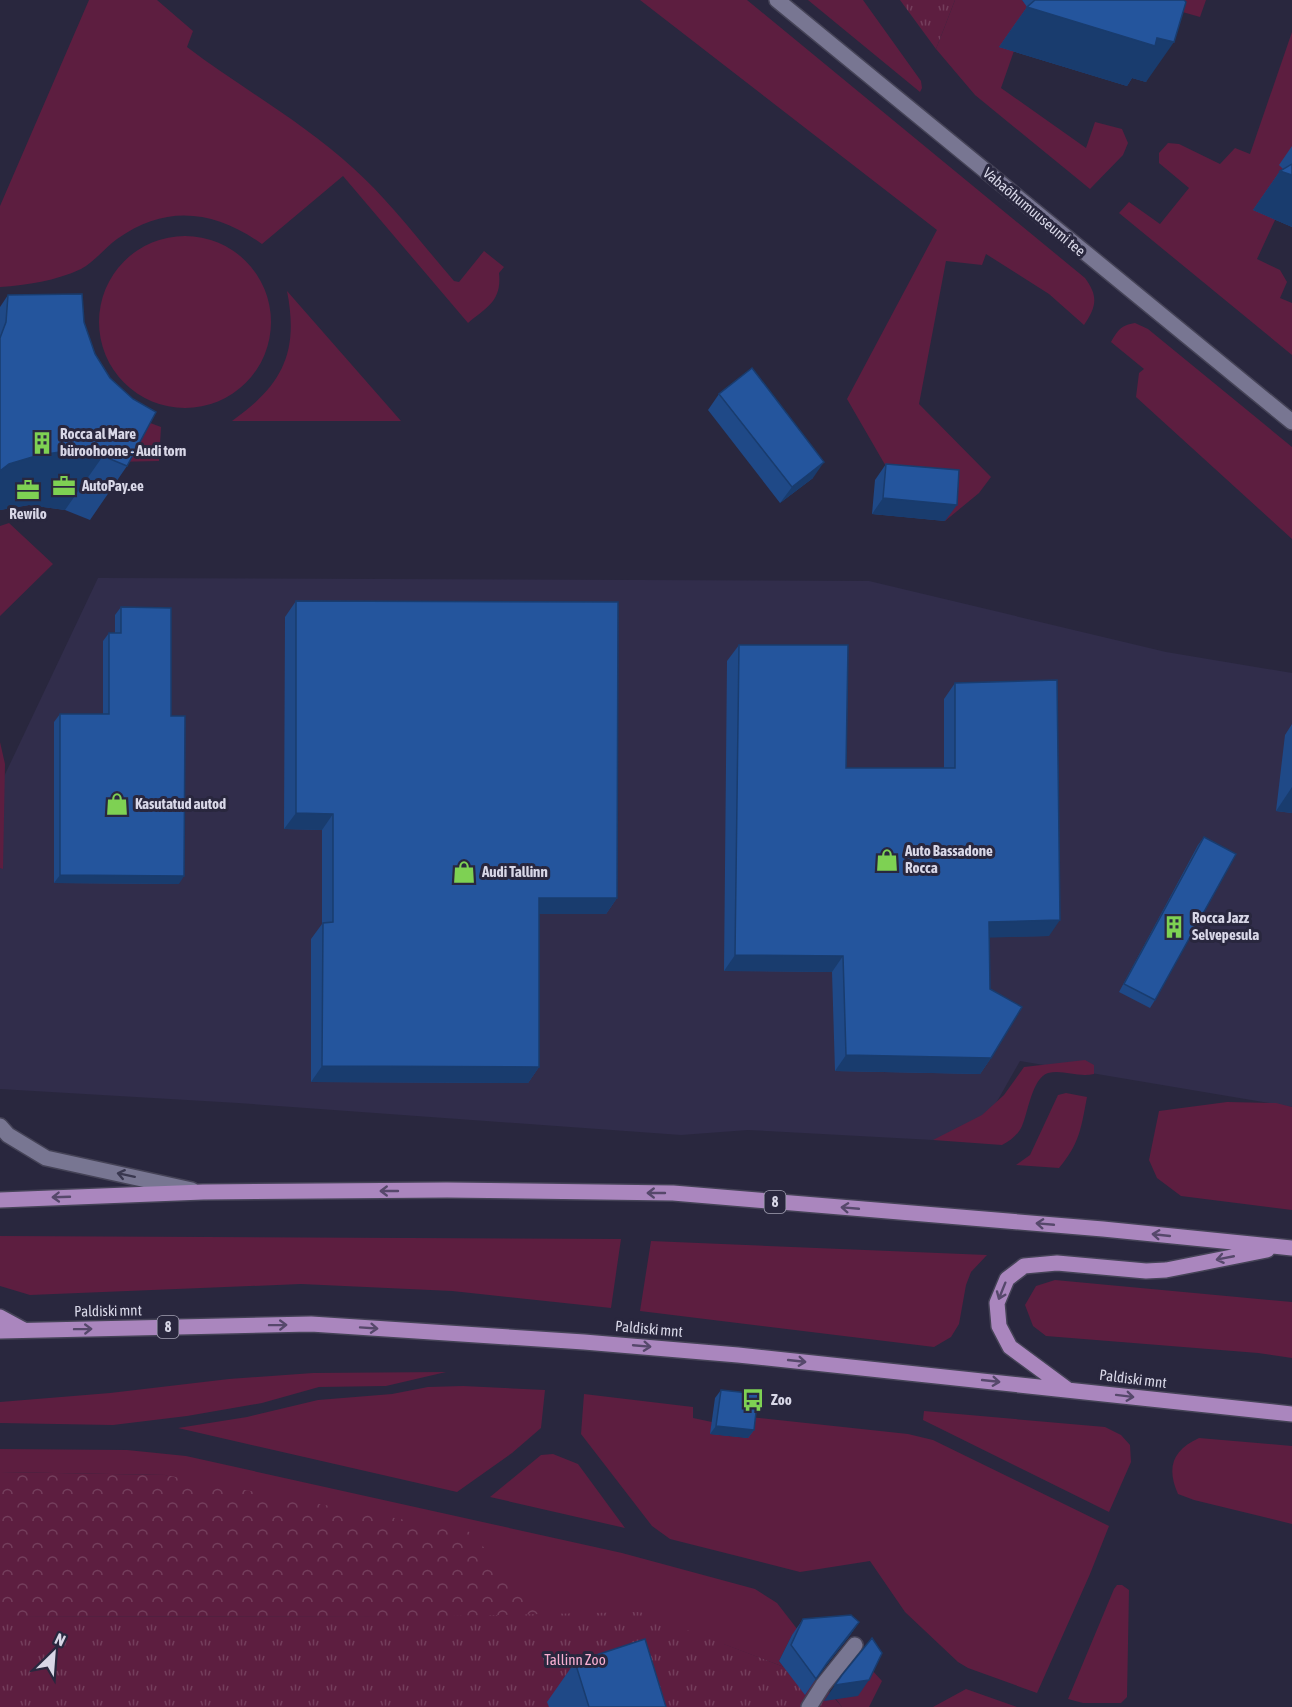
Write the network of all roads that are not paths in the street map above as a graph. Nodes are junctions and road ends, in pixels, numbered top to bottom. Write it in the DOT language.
graph roads {
  1 [pos="777,0"];
  2 [pos="1292,422"];
  3 [pos="0,1126"];
  4 [pos="203,1192"];
  5 [pos="0,1200"];
  6 [pos="1287,1247"];
  7 [pos="0,1317"];
  8 [pos="24,1330"];
  9 [pos="0,1331"];
  10 [pos="1067,1389"];
  11 [pos="1292,1414"];
  12 [pos="855,1645"];
  13 [pos="809,1707"];
  1 -- 2 [label="street, Vabaõhumuuseumi tee"];
  4 -- 3 [label="street, one-way"];
  4 -- 5 [label="main road, 8, one-way"];
  6 -- 4 [label="main road, 8, one-way"];
  6 -- 10 [label="main road, one-way"];
  7 -- 8 [label="main road"];
  8 -- 9 [label="main road, Paldiski mnt / 8"];
  8 -- 10 [label="main road, Paldiski mnt / 8, one-way"];
  10 -- 11 [label="main road, Paldiski mnt / 8, one-way"];
  12 -- 13 [label="street"];
}
